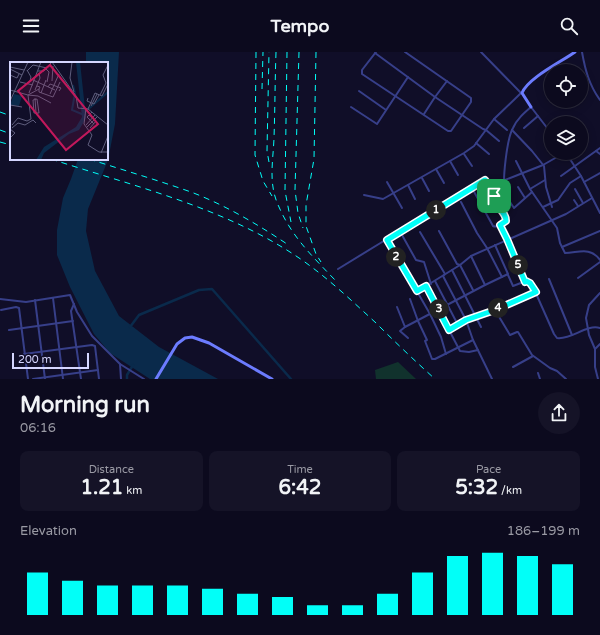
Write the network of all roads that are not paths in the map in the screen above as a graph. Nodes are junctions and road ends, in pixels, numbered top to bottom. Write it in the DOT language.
graph roads {
  1 [pos="405,52"];
  2 [pos="481,52"];
  3 [pos="575,52"];
  4 [pos="582,52"];
  5 [pos="375,53"];
  6 [pos="408,77"];
  7 [pos="447,81"];
  8 [pos="359,91"];
  9 [pos="521,93"];
  10 [pos="395,96"];
  11 [pos="435,97"];
  12 [pos="600,100"];
  13 [pos="351,107"];
  14 [pos="531,107"];
  15 [pos="386,110"];
  16 [pos="424,114"];
  17 [pos="462,116"];
  18 [pos="538,116"];
  19 [pos="494,119"];
  20 [pos="544,124"];
  21 [pos="524,128"];
  22 [pos="486,130"];
  23 [pos="508,130"];
  24 [pos="512,130"];
  25 [pos="499,141"];
  26 [pos="476,143"];
  27 [pos="600,148"];
  28 [pos="596,151"];
  29 [pos="464,153"];
  30 [pos="489,154"];
  31 [pos="600,154"];
  32 [pos="552,160"];
  33 [pos="570,160"];
  34 [pos="450,161"];
  35 [pos="516,161"];
  36 [pos="543,165"];
  37 [pos="472,166"];
  38 [pos="575,167"];
  39 [pos="436,169"];
  40 [pos="522,174"];
  41 [pos="600,174"];
  42 [pos="458,176"];
  43 [pos="561,176"];
  44 [pos="581,176"];
  45 [pos="422,178"];
  46 [pos="505,180"];
  47 [pos="545,180"];
  48 [pos="387,182"];
  49 [pos="584,182"];
  50 [pos="444,183"];
  51 [pos="408,185"];
  52 [pos="518,187"];
  53 [pos="472,188"];
  54 [pos="530,189"];
  55 [pos="575,189"];
  56 [pos="429,191"];
  57 [pos="532,192"];
  58 [pos="393,193"];
  59 [pos="505,193"];
  60 [pos="364,195"];
  61 [pos="494,196"];
  62 [pos="525,198"];
  63 [pos="592,198"];
  64 [pos="415,199"];
  65 [pos="574,200"];
  66 [pos="461,202"];
  67 [pos="550,203"];
  68 [pos="583,203"];
  69 [pos="578,206"];
  70 [pos="543,207"];
  71 [pos="552,207"];
  72 [pos="402,208"];
  73 [pos="600,212"];
  74 [pos="552,220"];
  75 [pos="500,225"];
  76 [pos="439,231"];
  77 [pos="600,231"];
  78 [pos="420,232"];
  79 [pos="402,234"];
  80 [pos="507,239"];
  81 [pos="387,240"];
  82 [pos="495,245"];
  83 [pos="562,247"];
  84 [pos="487,248"];
  85 [pos="471,256"];
  86 [pos="600,260"];
  87 [pos="460,265"];
  88 [pos="338,269"];
  89 [pos="452,270"];
  90 [pos="508,275"];
  91 [pos="443,276"];
  92 [pos="502,277"];
  93 [pos="578,278"];
  94 [pos="548,279"];
  95 [pos="435,281"];
  96 [pos="525,282"];
  97 [pos="431,284"];
  98 [pos="485,285"];
  99 [pos="426,286"];
  100 [pos="473,290"];
  101 [pos="417,291"];
  102 [pos="536,292"];
  103 [pos="600,293"];
  104 [pos="465,295"];
  105 [pos="53,298"];
  106 [pos="0,299"];
  107 [pos="410,299"];
  108 [pos="35,300"];
  109 [pos="456,300"];
  110 [pos="74,304"];
  111 [pos="447,305"];
  112 [pos="397,307"];
  113 [pos="438,309"];
  114 [pos="1,310"];
  115 [pos="495,310"];
  116 [pos="430,314"];
  117 [pos="476,316"];
  118 [pos="466,320"];
  119 [pos="73,321"];
  120 [pos="418,321"];
  121 [pos="56,323"];
  122 [pos="458,325"];
  123 [pos="39,326"];
  124 [pos="405,327"];
  125 [pos="481,327"];
  126 [pos="21,328"];
  127 [pos="600,328"];
  128 [pos="588,329"];
  129 [pos="9,330"];
  130 [pos="449,330"];
  131 [pos="572,336"];
  132 [pos="408,338"];
  133 [pos="473,340"];
  134 [pos="600,344"];
  135 [pos="77,347"];
  136 [pos="459,347"];
  137 [pos="59,349"];
  138 [pos="595,349"];
  139 [pos="478,350"];
  140 [pos="42,351"];
  141 [pos="24,354"];
  142 [pos="446,354"];
  143 [pos="533,356"];
  144 [pos="120,364"];
  145 [pos="513,367"];
  146 [pos="98,370"];
  147 [pos="80,372"];
  148 [pos="538,373"];
  149 [pos="599,373"];
  150 [pos="62,374"];
  151 [pos="45,378"];
  152 [pos="28,379"];
  153 [pos="33,379"];
  154 [pos="63,379"];
  155 [pos="81,379"];
  156 [pos="99,379"];
  157 [pos="121,379"];
  158 [pos="144,379"];
  159 [pos="156,379"];
  160 [pos="272,379"];
  161 [pos="492,379"];
  162 [pos="540,379"];
  163 [pos="566,379"];
  164 [pos="598,379"];
  1 -- 7 [label="street"];
  2 -- 9 [label="street"];
  3 -- 9 [label="main road"];
  4 -- 12 [label="street"];
  5 -- 6 [label="street"];
  5 -- 10 [label="street"];
  6 -- 10 [label="street"];
  6 -- 11 [label="street"];
  7 -- 11 [label="street"];
  7 -- 17 [label="street"];
  8 -- 15 [label="street"];
  9 -- 14 [label="main road"];
  9 -- 19 [label="street"];
  10 -- 15 [label="street"];
  10 -- 16 [label="street"];
  11 -- 16 [label="street"];
  11 -- 17 [label="street"];
  13 -- 15 [label="street"];
  14 -- 18 [label="street"];
  14 -- 24 [label="street"];
  16 -- 17 [label="street"];
  17 -- 22 [label="street"];
  18 -- 20 [label="street"];
  18 -- 21 [label="street"];
  19 -- 22 [label="street"];
  19 -- 23 [label="street"];
  22 -- 25 [label="street"];
  22 -- 26 [label="street"];
  24 -- 36 [label="street"];
  24 -- 46 [label="street"];
  26 -- 29 [label="street"];
  26 -- 30 [label="street"];
  27 -- 28 [label="street"];
  28 -- 31 [label="street"];
  28 -- 38 [label="street"];
  29 -- 34 [label="street"];
  29 -- 37 [label="street"];
  32 -- 36 [label="street"];
  33 -- 38 [label="street"];
  34 -- 39 [label="street"];
  34 -- 42 [label="street"];
  35 -- 40 [label="street"];
  36 -- 40 [label="street"];
  36 -- 47 [label="street"];
  38 -- 43 [label="street"];
  38 -- 44 [label="street"];
  39 -- 45 [label="street"];
  39 -- 50 [label="street"];
  40 -- 46 [label="street"];
  40 -- 54 [label="street"];
  41 -- 49 [label="street"];
  44 -- 49 [label="street"];
  44 -- 67 [label="street"];
  45 -- 51 [label="street"];
  45 -- 56 [label="street"];
  46 -- 59 [label="street"];
  47 -- 54 [label="street"];
  47 -- 67 [label="street"];
  48 -- 58 [label="street"];
  49 -- 63 [label="street"];
  51 -- 58 [label="street"];
  51 -- 64 [label="street"];
  52 -- 62 [label="street"];
  53 -- 61 [label="street"];
  53 -- 75 [label="street"];
  53 -- 81 [label="street"];
  54 -- 57 [label="street"];
  55 -- 68 [label="street"];
  57 -- 62 [label="street"];
  57 -- 70 [label="street"];
  58 -- 60 [label="street"];
  58 -- 72 [label="street"];
  59 -- 61 [label="street"];
  59 -- 62 [label="street"];
  61 -- 75 [label="street"];
  63 -- 68 [label="street"];
  63 -- 73 [label="street"];
  65 -- 69 [label="street"];
  66 -- 84 [label="street"];
  67 -- 70 [label="street"];
  67 -- 71 [label="street"];
  68 -- 69 [label="street"];
  69 -- 74 [label="street"];
  70 -- 74 [label="street"];
  74 -- 80 [label="street"];
  74 -- 83 [label="street"];
  75 -- 80 [label="street"];
  76 -- 87 [label="street"];
  77 -- 83 [label="street"];
  78 -- 91 [label="street"];
  79 -- 97 [label="street"];
  80 -- 82 [label="street"];
  80 -- 96 [label="street"];
  81 -- 88 [label="street"];
  81 -- 101 [label="street"];
  82 -- 84 [label="street"];
  82 -- 90 [label="street"];
  83 -- 86 [label="street"];
  84 -- 85 [label="street"];
  84 -- 92 [label="street"];
  85 -- 87 [label="street"];
  85 -- 98 [label="street"];
  86 -- 93 [label="street"];
  87 -- 89 [label="street"];
  87 -- 100 [label="street"];
  89 -- 91 [label="street"];
  89 -- 104 [label="street"];
  90 -- 92 [label="street"];
  90 -- 96 [label="street"];
  91 -- 95 [label="street"];
  91 -- 109 [label="street"];
  92 -- 98 [label="street"];
  94 -- 131 [label="street"];
  95 -- 97 [label="street"];
  95 -- 111 [label="street"];
  96 -- 102 [label="street"];
  97 -- 99 [label="street"];
  98 -- 100 [label="street"];
  99 -- 101 [label="street"];
  99 -- 113 [label="street"];
  100 -- 104 [label="street"];
  101 -- 116 [label="street"];
  102 -- 115 [label="street"];
  102 -- 131 [label="street"];
  103 -- 128 [label="street"];
  104 -- 109 [label="street"];
  104 -- 117 [label="street"];
  105 -- 108 [label="street"];
  105 -- 110 [label="street"];
  105 -- 121 [label="street"];
  106 -- 108 [label="street"];
  107 -- 120 [label="street"];
  108 -- 123 [label="street"];
  109 -- 111 [label="street"];
  109 -- 118 [label="street"];
  110 -- 119 [label="street"];
  110 -- 144 [label="street"];
  111 -- 113 [label="street"];
  111 -- 122 [label="street"];
  112 -- 124 [label="street"];
  113 -- 116 [label="street"];
  113 -- 130 [label="street"];
  114 -- 126 [label="street"];
  115 -- 117 [label="street"];
  115 -- 143 [label="street"];
  116 -- 120 [label="street"];
  116 -- 142 [label="street"];
  117 -- 118 [label="street"];
  117 -- 125 [label="street"];
  118 -- 122 [label="street"];
  118 -- 133 [label="street"];
  119 -- 121 [label="street"];
  119 -- 135 [label="street"];
  120 -- 124 [label="street"];
  120 -- 142 [label="street"];
  121 -- 123 [label="street"];
  121 -- 137 [label="street"];
  122 -- 130 [label="street"];
  123 -- 126 [label="street"];
  123 -- 140 [label="street"];
  124 -- 132 [label="street"];
  126 -- 129 [label="street"];
  126 -- 141 [label="street"];
  127 -- 128 [label="street"];
  128 -- 131 [label="street"];
  128 -- 138 [label="street"];
  130 -- 136 [label="street"];
  133 -- 136 [label="street"];
  133 -- 139 [label="street"];
  134 -- 138 [label="street"];
  135 -- 137 [label="street"];
  135 -- 146 [label="street"];
  135 -- 147 [label="street"];
  136 -- 139 [label="street"];
  136 -- 142 [label="street"];
  137 -- 140 [label="street"];
  137 -- 150 [label="street"];
  138 -- 149 [label="street"];
  139 -- 161 [label="street"];
  140 -- 141 [label="street"];
  140 -- 151 [label="street"];
  141 -- 152 [label="street"];
  143 -- 145 [label="street"];
  143 -- 163 [label="street"];
  144 -- 157 [label="street"];
  144 -- 158 [label="street"];
  146 -- 147 [label="street"];
  146 -- 156 [label="street"];
  147 -- 150 [label="street"];
  147 -- 155 [label="street"];
  148 -- 162 [label="street"];
  149 -- 164 [label="street"];
  150 -- 151 [label="street"];
  150 -- 154 [label="street"];
  151 -- 153 [label="street"];
  159 -- 160 [label="main road"];
}
